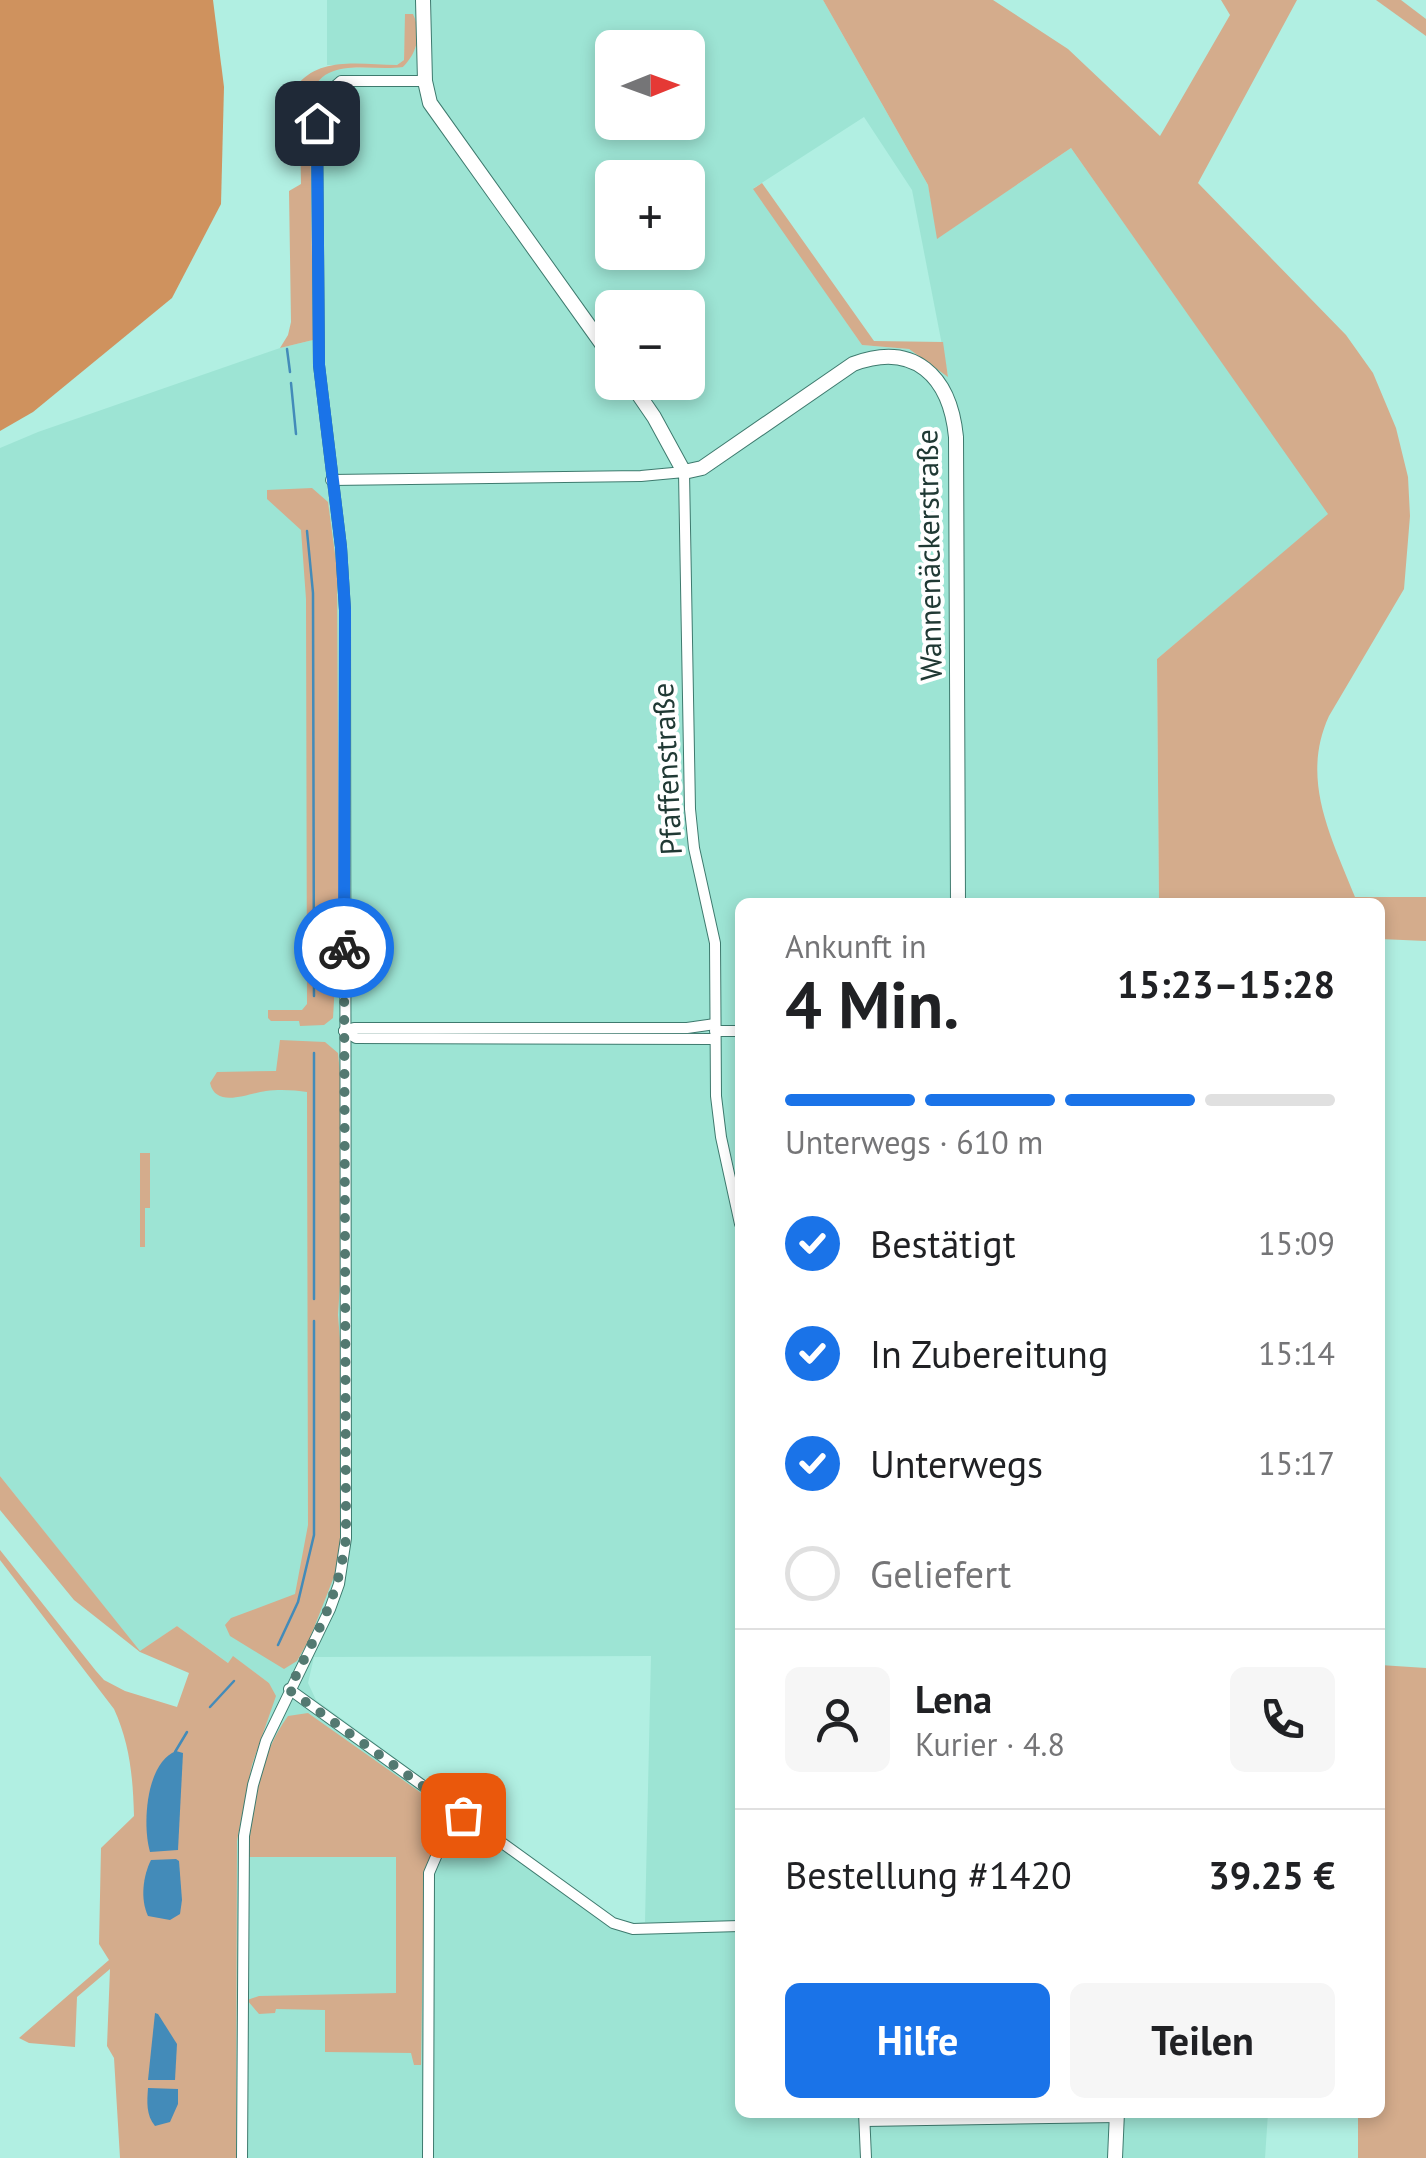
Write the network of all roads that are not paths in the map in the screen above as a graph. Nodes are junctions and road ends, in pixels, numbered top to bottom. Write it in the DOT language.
graph roads {
  1 [pos="423,0"];
  2 [pos="425,82"];
  3 [pos="595,334"];
  4 [pos="642,400"];
  5 [pos="684,472"];
  6 [pos="331,480"];
  7 [pos="958,898"];
  8 [pos="344,1031"];
  9 [pos="735,1031"];
  10 [pos="715,1032"];
  11 [pos="735,1201"];
  12 [pos="289,1690"];
  13 [pos="463,1815"];
  14 [pos="735,1926"];
  15 [pos="864,2118"];
  16 [pos="1117,2118"];
  17 [pos="242,2158"];
  18 [pos="428,2158"];
  19 [pos="866,2158"];
  20 [pos="1115,2158"];
  1 -- 2 [label="street"];
  2 -- 3 [label="street"];
  2 -- 6 [label="street"];
  4 -- 5 [label="street, Pfaffenstraße"];
  5 -- 6 [label="street, Wannenäckerstraße"];
  5 -- 7 [label="street, Wannenäckerstraße"];
  5 -- 10 [label="street, Pfaffenstraße"];
  6 -- 8 [label="street"];
  8 -- 10 [label="street"];
  8 -- 12 [label="street"];
  9 -- 10 [label="street"];
  10 -- 11 [label="street, Pfaffenstraße"];
  12 -- 13 [label="street"];
  12 -- 17 [label="street"];
  13 -- 14 [label="street"];
  13 -- 18 [label="street"];
  15 -- 19 [label="street"];
  16 -- 20 [label="street"];
}
